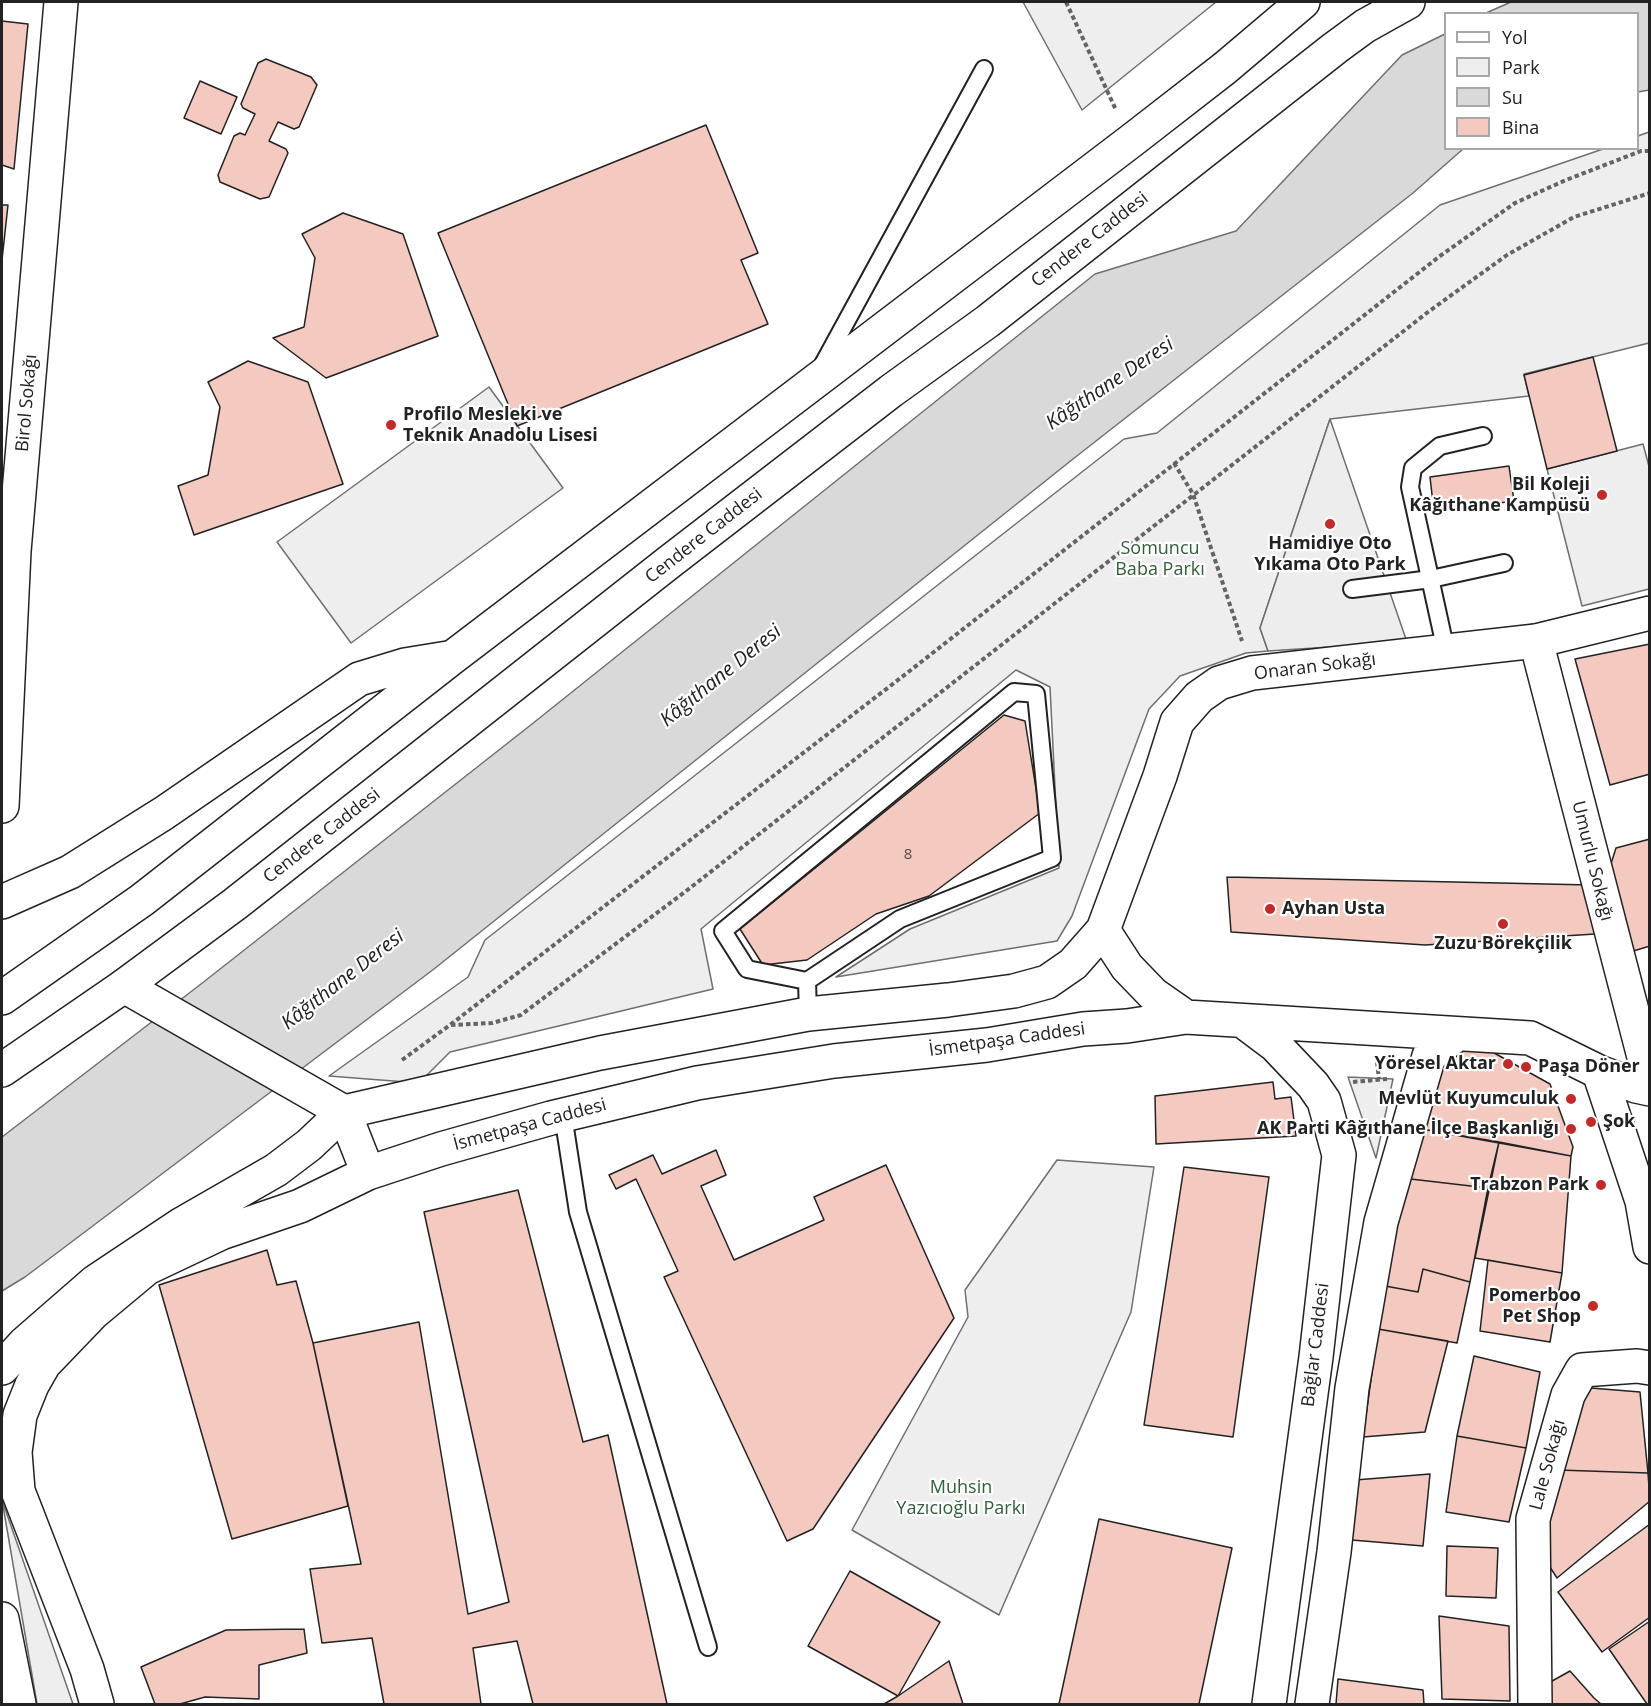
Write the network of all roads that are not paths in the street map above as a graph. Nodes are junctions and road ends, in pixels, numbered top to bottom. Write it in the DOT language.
graph roads {
  1 [pos="61,2"];
  2 [pos="1302,2"];
  3 [pos="1407,2"];
  4 [pos="984,69"];
  5 [pos="814,381"];
  6 [pos="1483,436"];
  7 [pos="12,459"];
  8 [pos="1504,563"];
  9 [pos="1431,579"];
  10 [pos="1352,589"];
  11 [pos="1650,613"];
  12 [pos="1536,641"];
  13 [pos="1446,651"];
  14 [pos="453,657"];
  15 [pos="2,806"];
  16 [pos="2,895"];
  17 [pos="1103,930"];
  18 [pos="807,981"];
  19 [pos="124,986"];
  20 [pos="2,998"];
  21 [pos="808,1014"];
  22 [pos="1185,1017"];
  23 [pos="1243,1021"];
  24 [pos="1457,1034"];
  25 [pos="2,1070"];
  26 [pos="1599,1072"];
  27 [pos="1650,1080"];
  28 [pos="1650,1089"];
  29 [pos="344,1113"];
  30 [pos="564,1115"];
  31 [pos="368,1173"];
  32 [pos="1646,1205"];
  33 [pos="1650,1247"];
  34 [pos="2,1368"];
  35 [pos="1650,1368"];
  36 [pos="2,1619"];
  37 [pos="708,1647"];
  38 [pos="19,1704"];
  39 [pos="97,1704"];
  40 [pos="1269,1704"];
  41 [pos="1312,1704"];
  42 [pos="1535,1704"];
  1 -- 7 [label="main road, Birol Sokağı"];
  2 -- 5 [label="main road"];
  3 -- 19 [label="main road, Cendere Caddesi"];
  4 -- 5 [label="lane"];
  5 -- 14 [label="main road"];
  6 -- 9 [label="lane"];
  7 -- 15 [label="main road, Birol Sokağı"];
  8 -- 9 [label="lane"];
  9 -- 10 [label="lane"];
  9 -- 13 [label="lane"];
  11 -- 12 [label="main road, Onaran Sokağı"];
  12 -- 13 [label="main road, Onaran Sokağı"];
  12 -- 27 [label="main road, Umurlu Sokağı"];
  13 -- 17 [label="main road, Onaran Sokağı"];
  14 -- 16 [label="main road"];
  14 -- 20 [label="main road"];
  17 -- 21 [label="main road"];
  17 -- 22 [label="main road"];
  18 -- 18 [label="lane"];
  18 -- 21 [label="lane"];
  19 -- 25 [label="main road, Cendere Caddesi"];
  19 -- 29 [label="main road"];
  21 -- 29 [label="main road"];
  22 -- 23 [label="main road, İsmetpaşa Caddesi"];
  22 -- 30 [label="main road, İsmetpaşa Caddesi"];
  23 -- 24 [label="main road, İsmetpaşa Caddesi"];
  23 -- 40 [label="main road, Bağlar Caddesi"];
  24 -- 26 [label="main road, İsmetpaşa Caddesi"];
  24 -- 41 [label="main road"];
  26 -- 28 [label="main road, İsmetpaşa Caddesi"];
  26 -- 32 [label="main road"];
  29 -- 31 [label="main road"];
  29 -- 34 [label="main road"];
  30 -- 31 [label="main road, İsmetpaşa Caddesi"];
  30 -- 37 [label="lane"];
  31 -- 39 [label="main road, İsmetpaşa Caddesi"];
  32 -- 33 [label="main road"];
  35 -- 42 [label="main road, Lale Sokağı"];
  36 -- 38 [label="main road"];
}
